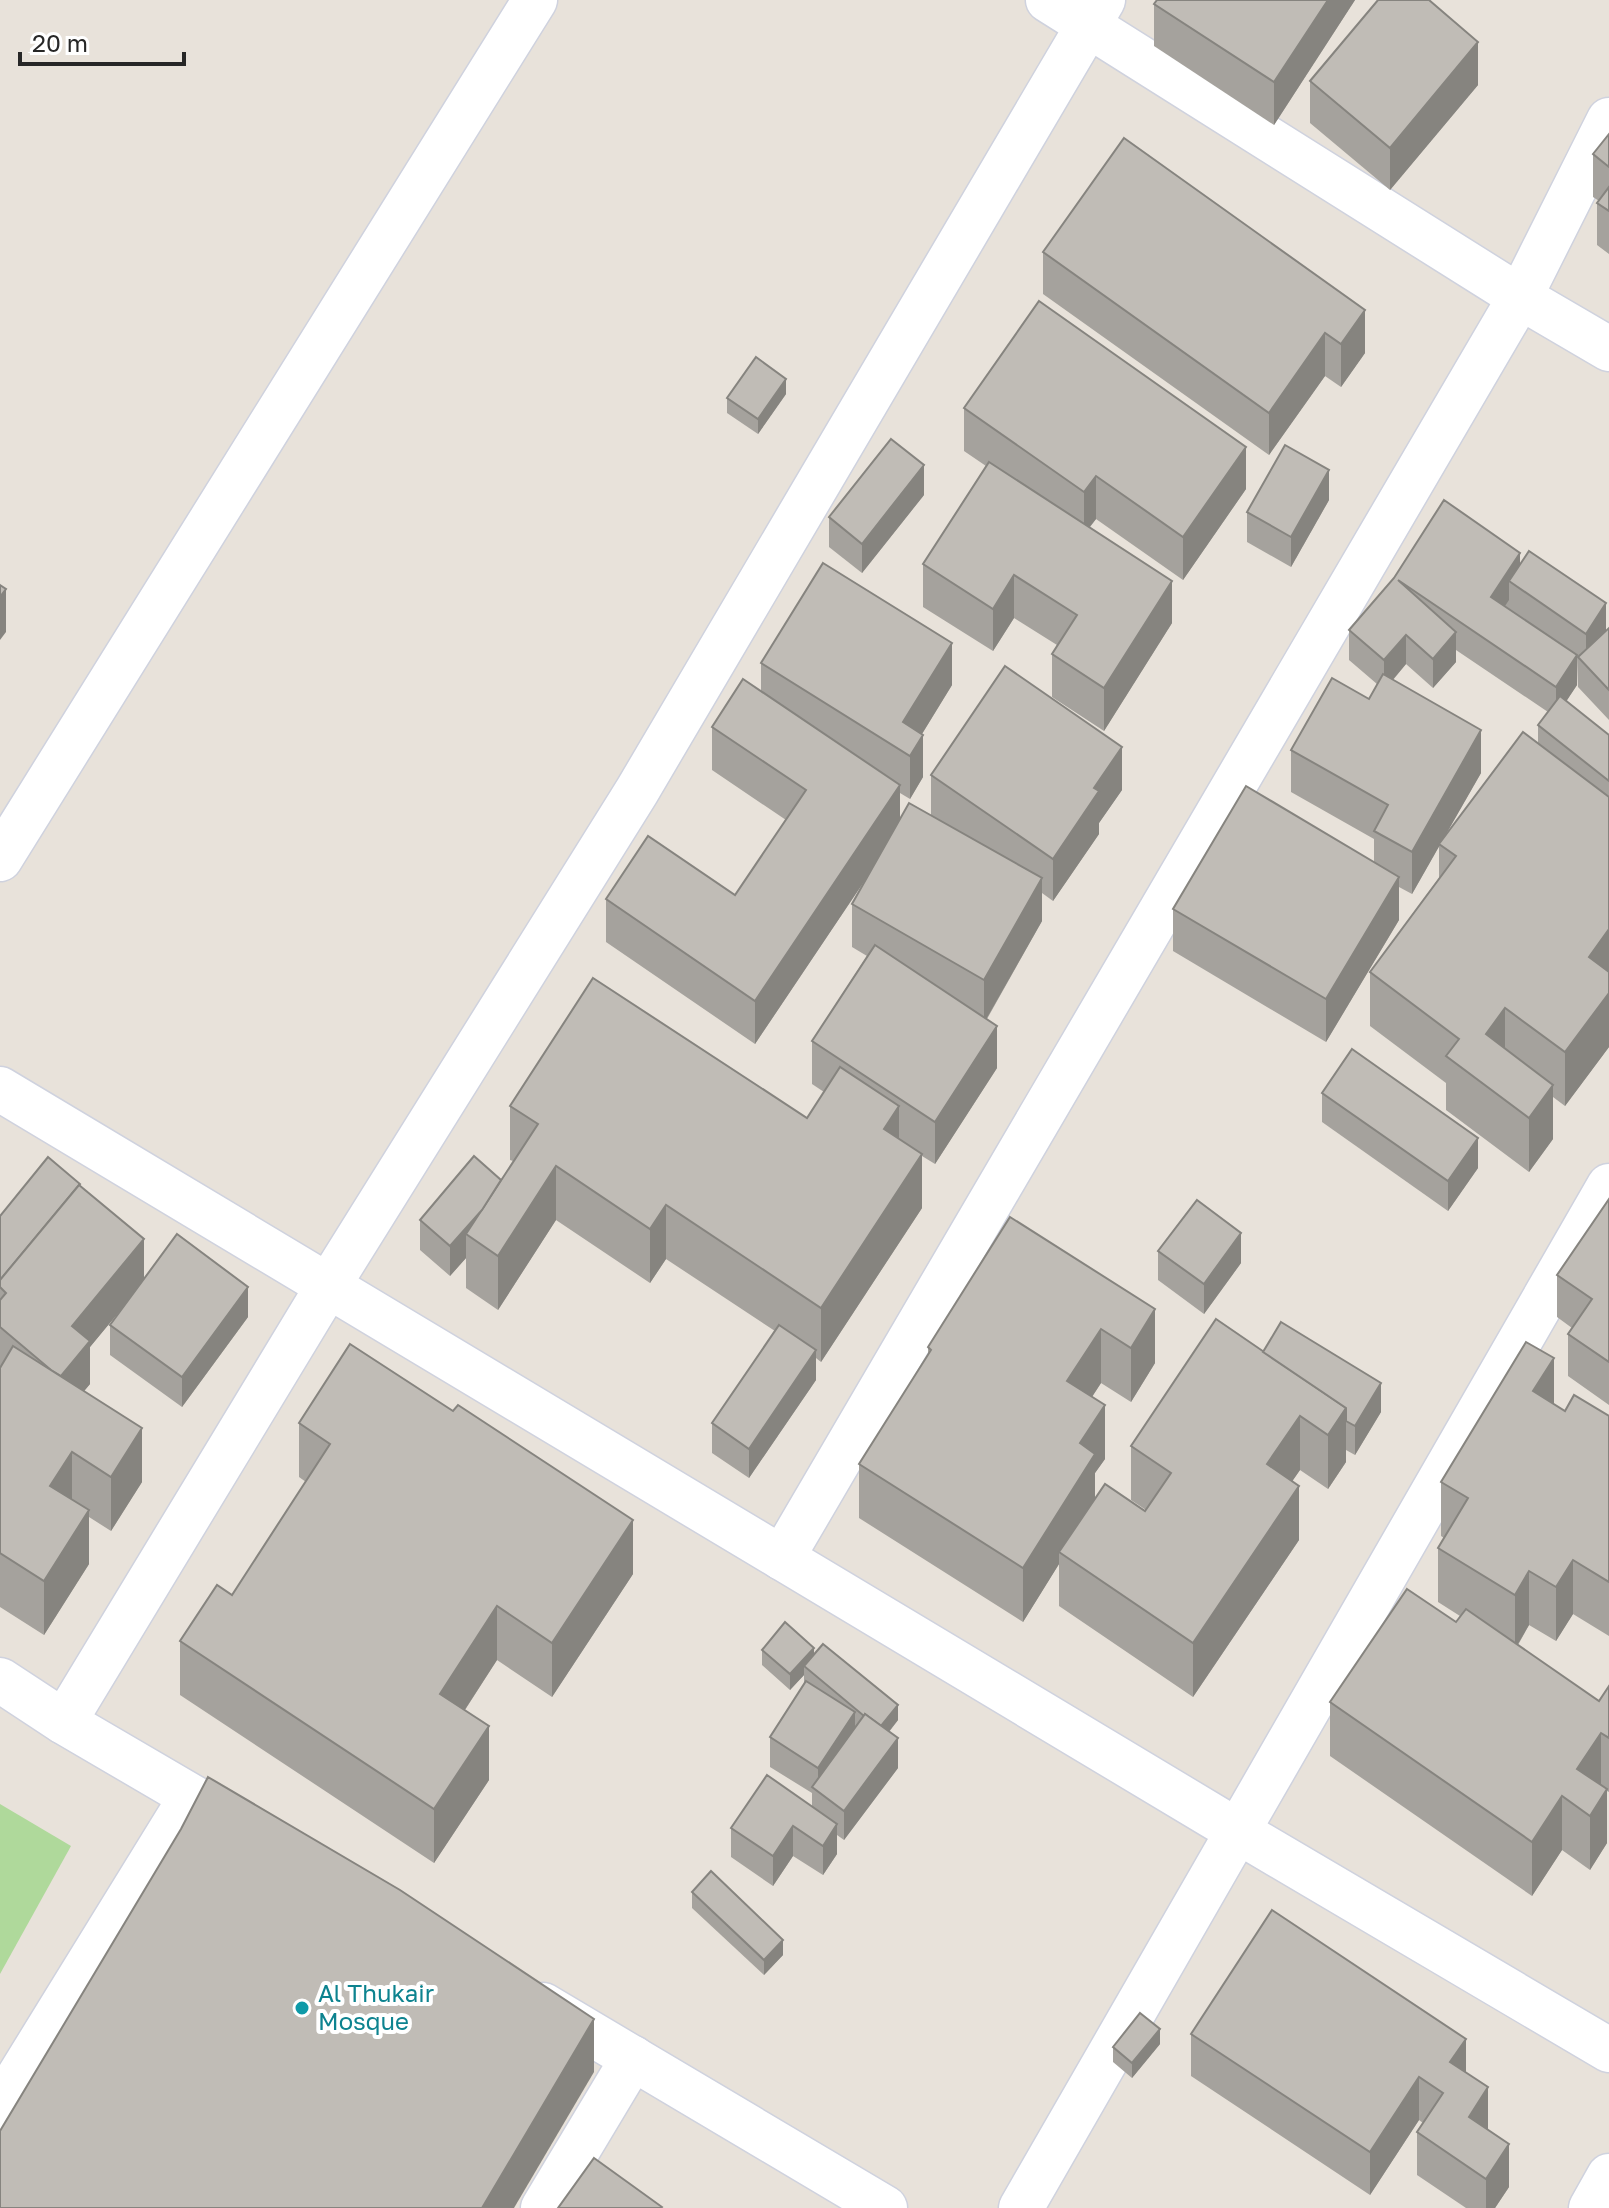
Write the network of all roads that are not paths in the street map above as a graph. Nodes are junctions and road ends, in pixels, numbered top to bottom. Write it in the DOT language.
graph roads {
  1 [pos="535,0"];
  2 [pos="1048,0"];
  3 [pos="1096,12"];
  4 [pos="1609,120"];
  5 [pos="1520,297"];
  6 [pos="1609,349"];
  7 [pos="0,859"];
  8 [pos="0,1089"];
  9 [pos="1609,1186"];
  10 [pos="328,1286"];
  11 [pos="782,1558"];
  12 [pos="0,1680"];
  13 [pos="64,1722"];
  14 [pos="191,1797"];
  15 [pos="1239,1832"];
  16 [pos="285,1852"];
  17 [pos="512,1987"];
  18 [pos="1609,2050"];
  19 [pos="633,2058"];
  20 [pos="0,2107"];
  21 [pos="543,2208"];
  22 [pos="885,2208"];
  23 [pos="1021,2208"];
  1 -- 7 [label="street"];
  2 -- 3 [label="street"];
  3 -- 5 [label="street"];
  3 -- 10 [label="street"];
  4 -- 5 [label="street"];
  5 -- 6 [label="street"];
  5 -- 11 [label="street"];
  8 -- 10 [label="street"];
  9 -- 15 [label="street"];
  10 -- 11 [label="street"];
  10 -- 13 [label="street"];
  11 -- 15 [label="street"];
  12 -- 13 [label="street"];
  13 -- 14 [label="street"];
  14 -- 16 [label="street"];
  14 -- 20 [label="street"];
  15 -- 18 [label="street"];
  15 -- 23 [label="street"];
  17 -- 19 [label="street"];
  19 -- 21 [label="street"];
  19 -- 22 [label="street"];
}
